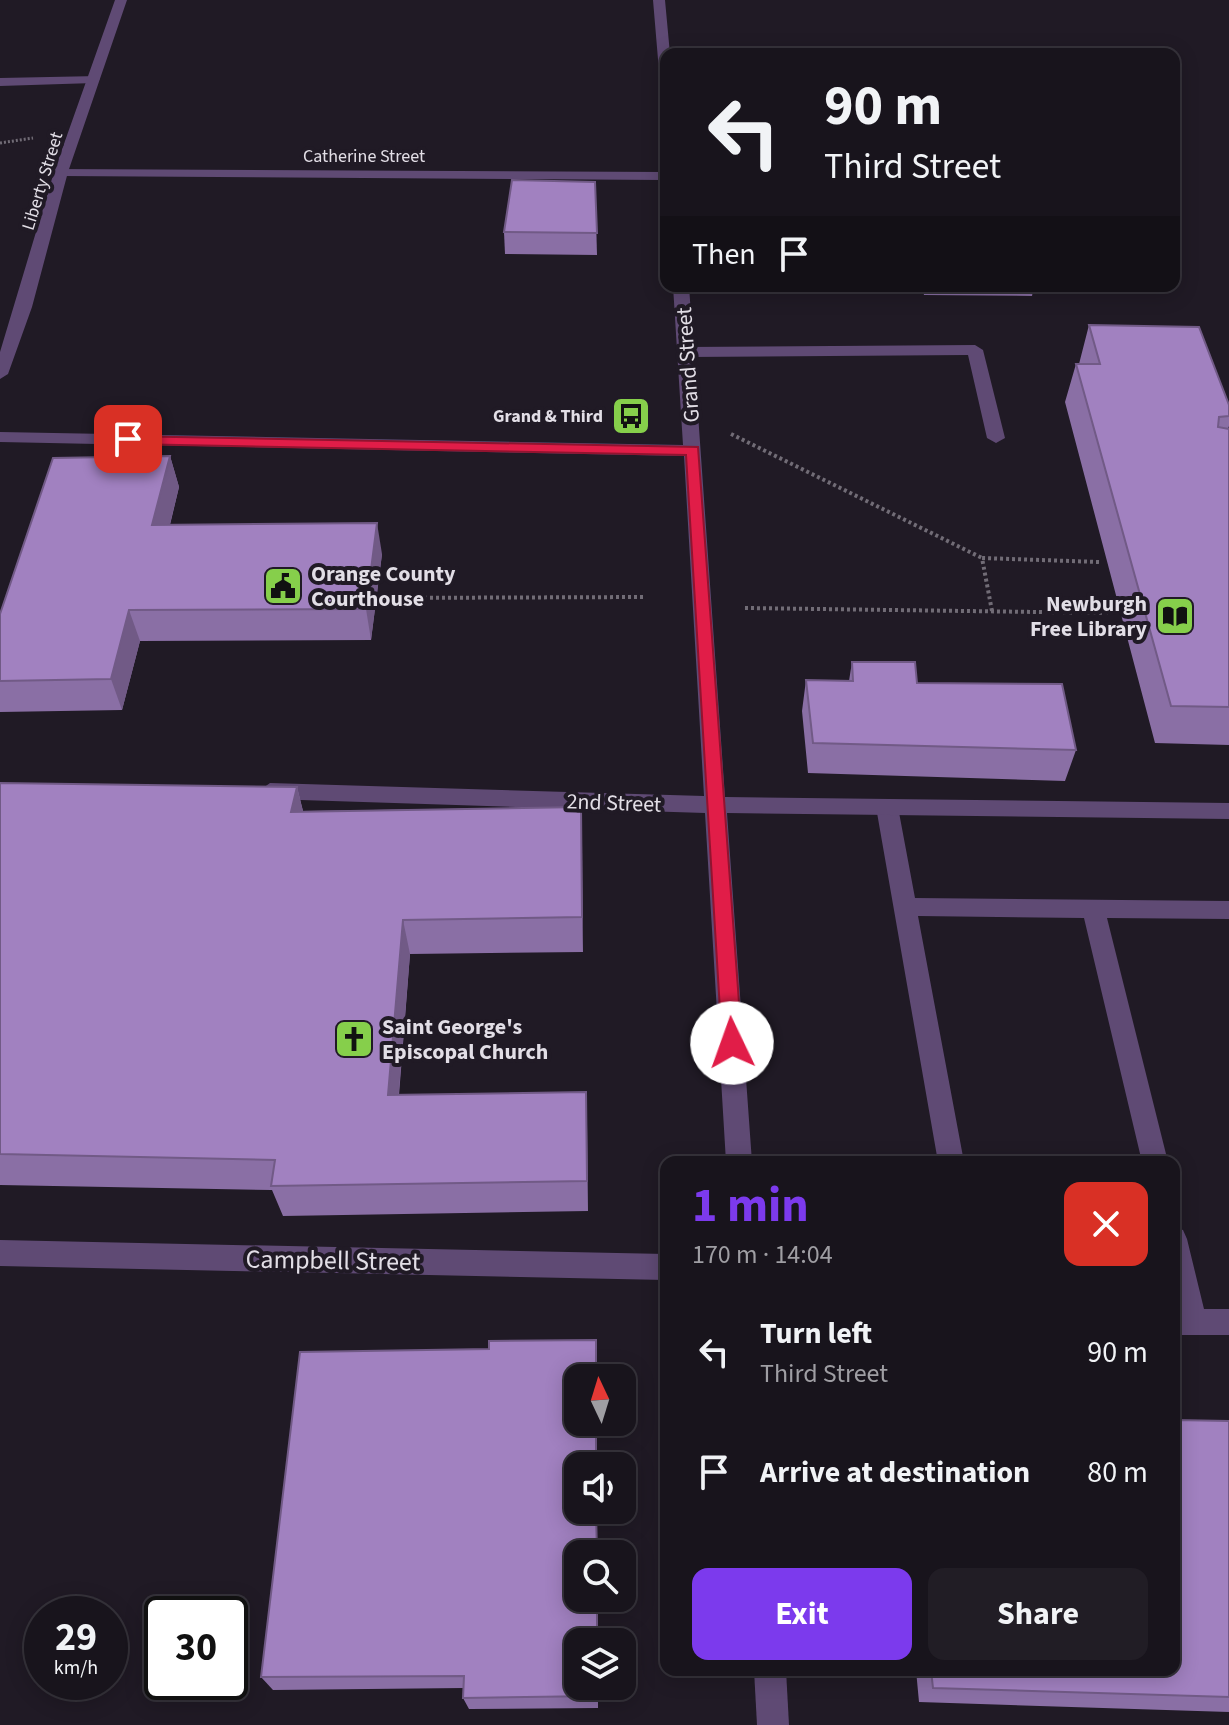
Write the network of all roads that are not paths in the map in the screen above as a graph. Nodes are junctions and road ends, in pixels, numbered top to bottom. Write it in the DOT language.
graph roads {
  1 [pos="121,0"];
  2 [pos="659,0"];
  3 [pos="663,48"];
  4 [pos="94,79"];
  5 [pos="0,82"];
  6 [pos="61,172"];
  7 [pos="660,176"];
  8 [pos="681,292"];
  9 [pos="686,352"];
  10 [pos="0,374"];
  11 [pos="0,437"];
  12 [pos="996,438"];
  13 [pos="693,451"];
  14 [pos="250,791"];
  15 [pos="717,805"];
  16 [pos="887,807"];
  17 [pos="1229,811"];
  18 [pos="905,907"];
  19 [pos="1093,908"];
  20 [pos="1229,910"];
  21 [pos="739,1156"];
  22 [pos="950,1156"];
  23 [pos="1154,1156"];
  24 [pos="0,1253"];
  25 [pos="660,1267"];
  26 [pos="1180,1289"];
  27 [pos="1184,1322"];
  28 [pos="1229,1322"];
  29 [pos="770,1676"];
  30 [pos="773,1725"];
  1 -- 4 [label="street, Liberty Street"];
  2 -- 3 [label="street"];
  4 -- 5 [label="street"];
  4 -- 6 [label="street, Liberty Street"];
  6 -- 7 [label="street, Catherine Street"];
  6 -- 10 [label="street, Liberty Street"];
  8 -- 9 [label="street, Grand Street"];
  9 -- 12 [label="street"];
  9 -- 13 [label="street, Grand Street"];
  11 -- 13 [label="street"];
  13 -- 15 [label="street, Grand Street"];
  14 -- 15 [label="street, 2nd Street"];
  15 -- 16 [label="street, 2nd Street"];
  15 -- 21 [label="street, Grand Street"];
  16 -- 17 [label="street, 2nd Street"];
  16 -- 18 [label="street"];
  18 -- 19 [label="street"];
  18 -- 22 [label="street"];
  19 -- 20 [label="street"];
  19 -- 23 [label="street"];
  24 -- 25 [label="street, Campbell Street"];
  26 -- 27 [label="street"];
  27 -- 28 [label="street"];
  29 -- 30 [label="street"];
}
